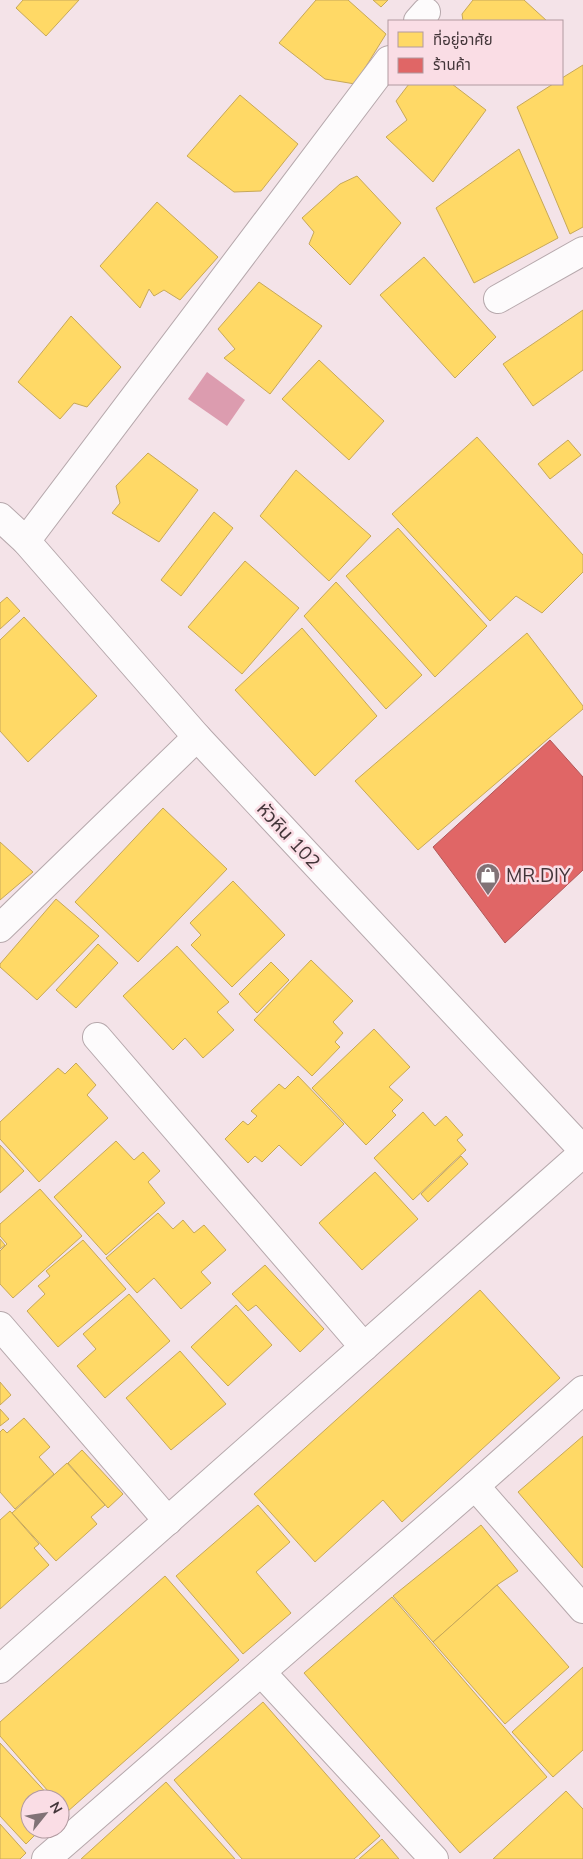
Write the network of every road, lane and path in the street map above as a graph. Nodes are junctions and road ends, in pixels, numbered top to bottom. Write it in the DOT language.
graph roads {
  1 [pos="388,61"];
  2 [pos="583,251"];
  3 [pos="498,299"];
  4 [pos="0,516"];
  5 [pos="26,541"];
  6 [pos="198,737"];
  7 [pos="0,928"];
  8 [pos="96,1037"];
  9 [pos="583,1151"];
  10 [pos="0,1326"];
  11 [pos="364,1347"];
  12 [pos="583,1390"];
  13 [pos="475,1486"];
  14 [pos="168,1521"];
  15 [pos="583,1609"];
  16 [pos="0,1669"];
  17 [pos="261,1672"];
  18 [pos="51,1857"];
  19 [pos="434,1859"];
  1 -- 5 [label="street"];
  2 -- 3 [label="street"];
  4 -- 5 [label="street, หัวหิน 102"];
  5 -- 6 [label="street, หัวหิน 102"];
  6 -- 7 [label="street"];
  6 -- 9 [label="street, หัวหิน 102"];
  8 -- 11 [label="street"];
  9 -- 11 [label="street"];
  10 -- 14 [label="street"];
  11 -- 14 [label="street"];
  12 -- 13 [label="street"];
  13 -- 15 [label="street"];
  13 -- 17 [label="street"];
  14 -- 16 [label="street"];
  17 -- 18 [label="street"];
  17 -- 19 [label="street"];
}
